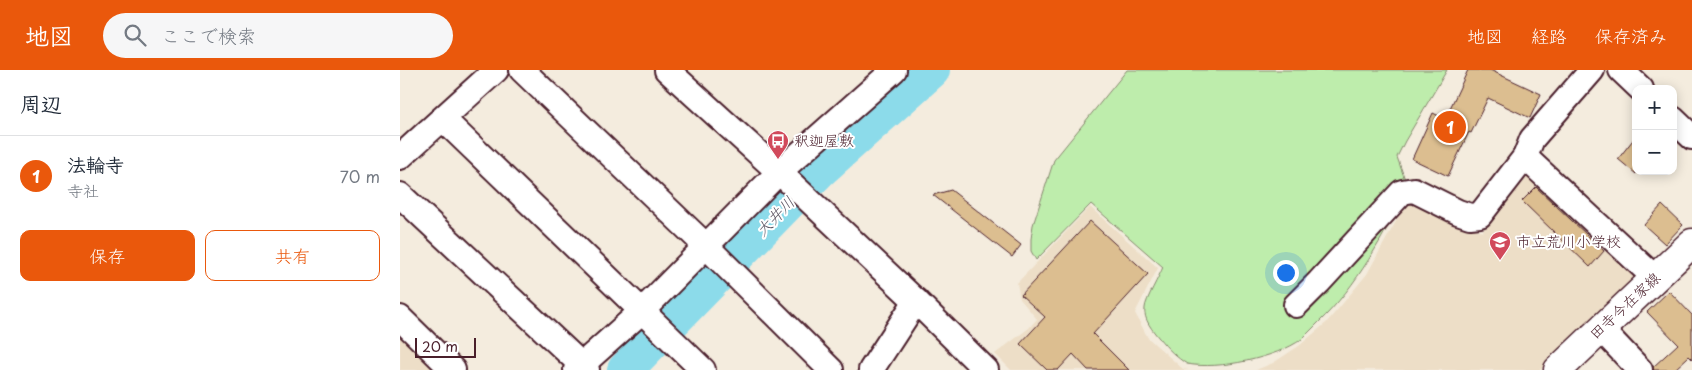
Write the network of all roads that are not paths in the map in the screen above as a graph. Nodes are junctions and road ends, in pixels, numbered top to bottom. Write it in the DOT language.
graph roads {
  1 [pos="496,70"];
  2 [pos="522,70"];
  3 [pos="894,70"];
  4 [pos="1592,70"];
  5 [pos="1621,70"];
  6 [pos="675,73"];
  7 [pos="1637,85"];
  8 [pos="443,119"];
  9 [pos="1677,123"];
  10 [pos="1692,137"];
  11 [pos="400,157"];
  12 [pos="1525,157"];
  13 [pos="779,172"];
  14 [pos="400,194"];
  15 [pos="1692,243"];
  16 [pos="706,246"];
  17 [pos="1655,278"];
  18 [pos="916,301"];
  19 [pos="1296,306"];
  20 [pos="642,311"];
  21 [pos="400,318"];
  22 [pos="1601,329"];
  23 [pos="582,368"];
  24 [pos="452,370"];
  25 [pos="703,370"];
  26 [pos="831,370"];
  27 [pos="870,370"];
  28 [pos="986,370"];
  29 [pos="1558,370"];
  30 [pos="1640,370"];
  1 -- 8 [label="street"];
  2 -- 16 [label="street"];
  3 -- 13 [label="street"];
  4 -- 12 [label="street"];
  5 -- 7 [label="street"];
  6 -- 13 [label="street"];
  8 -- 11 [label="street"];
  8 -- 20 [label="street"];
  9 -- 10 [label="street"];
  12 -- 17 [label="street"];
  12 -- 19 [label="street"];
  13 -- 16 [label="street"];
  13 -- 18 [label="street"];
  14 -- 23 [label="street"];
  15 -- 17 [label="main road, 田寺今在家線"];
  16 -- 20 [label="street"];
  16 -- 26 [label="street"];
  17 -- 22 [label="main road, 田寺今在家線"];
  18 -- 27 [label="street"];
  18 -- 28 [label="street"];
  20 -- 23 [label="street"];
  20 -- 25 [label="street"];
  21 -- 24 [label="street"];
  22 -- 29 [label="main road, 田寺今在家線"];
  22 -- 30 [label="street"];
}
